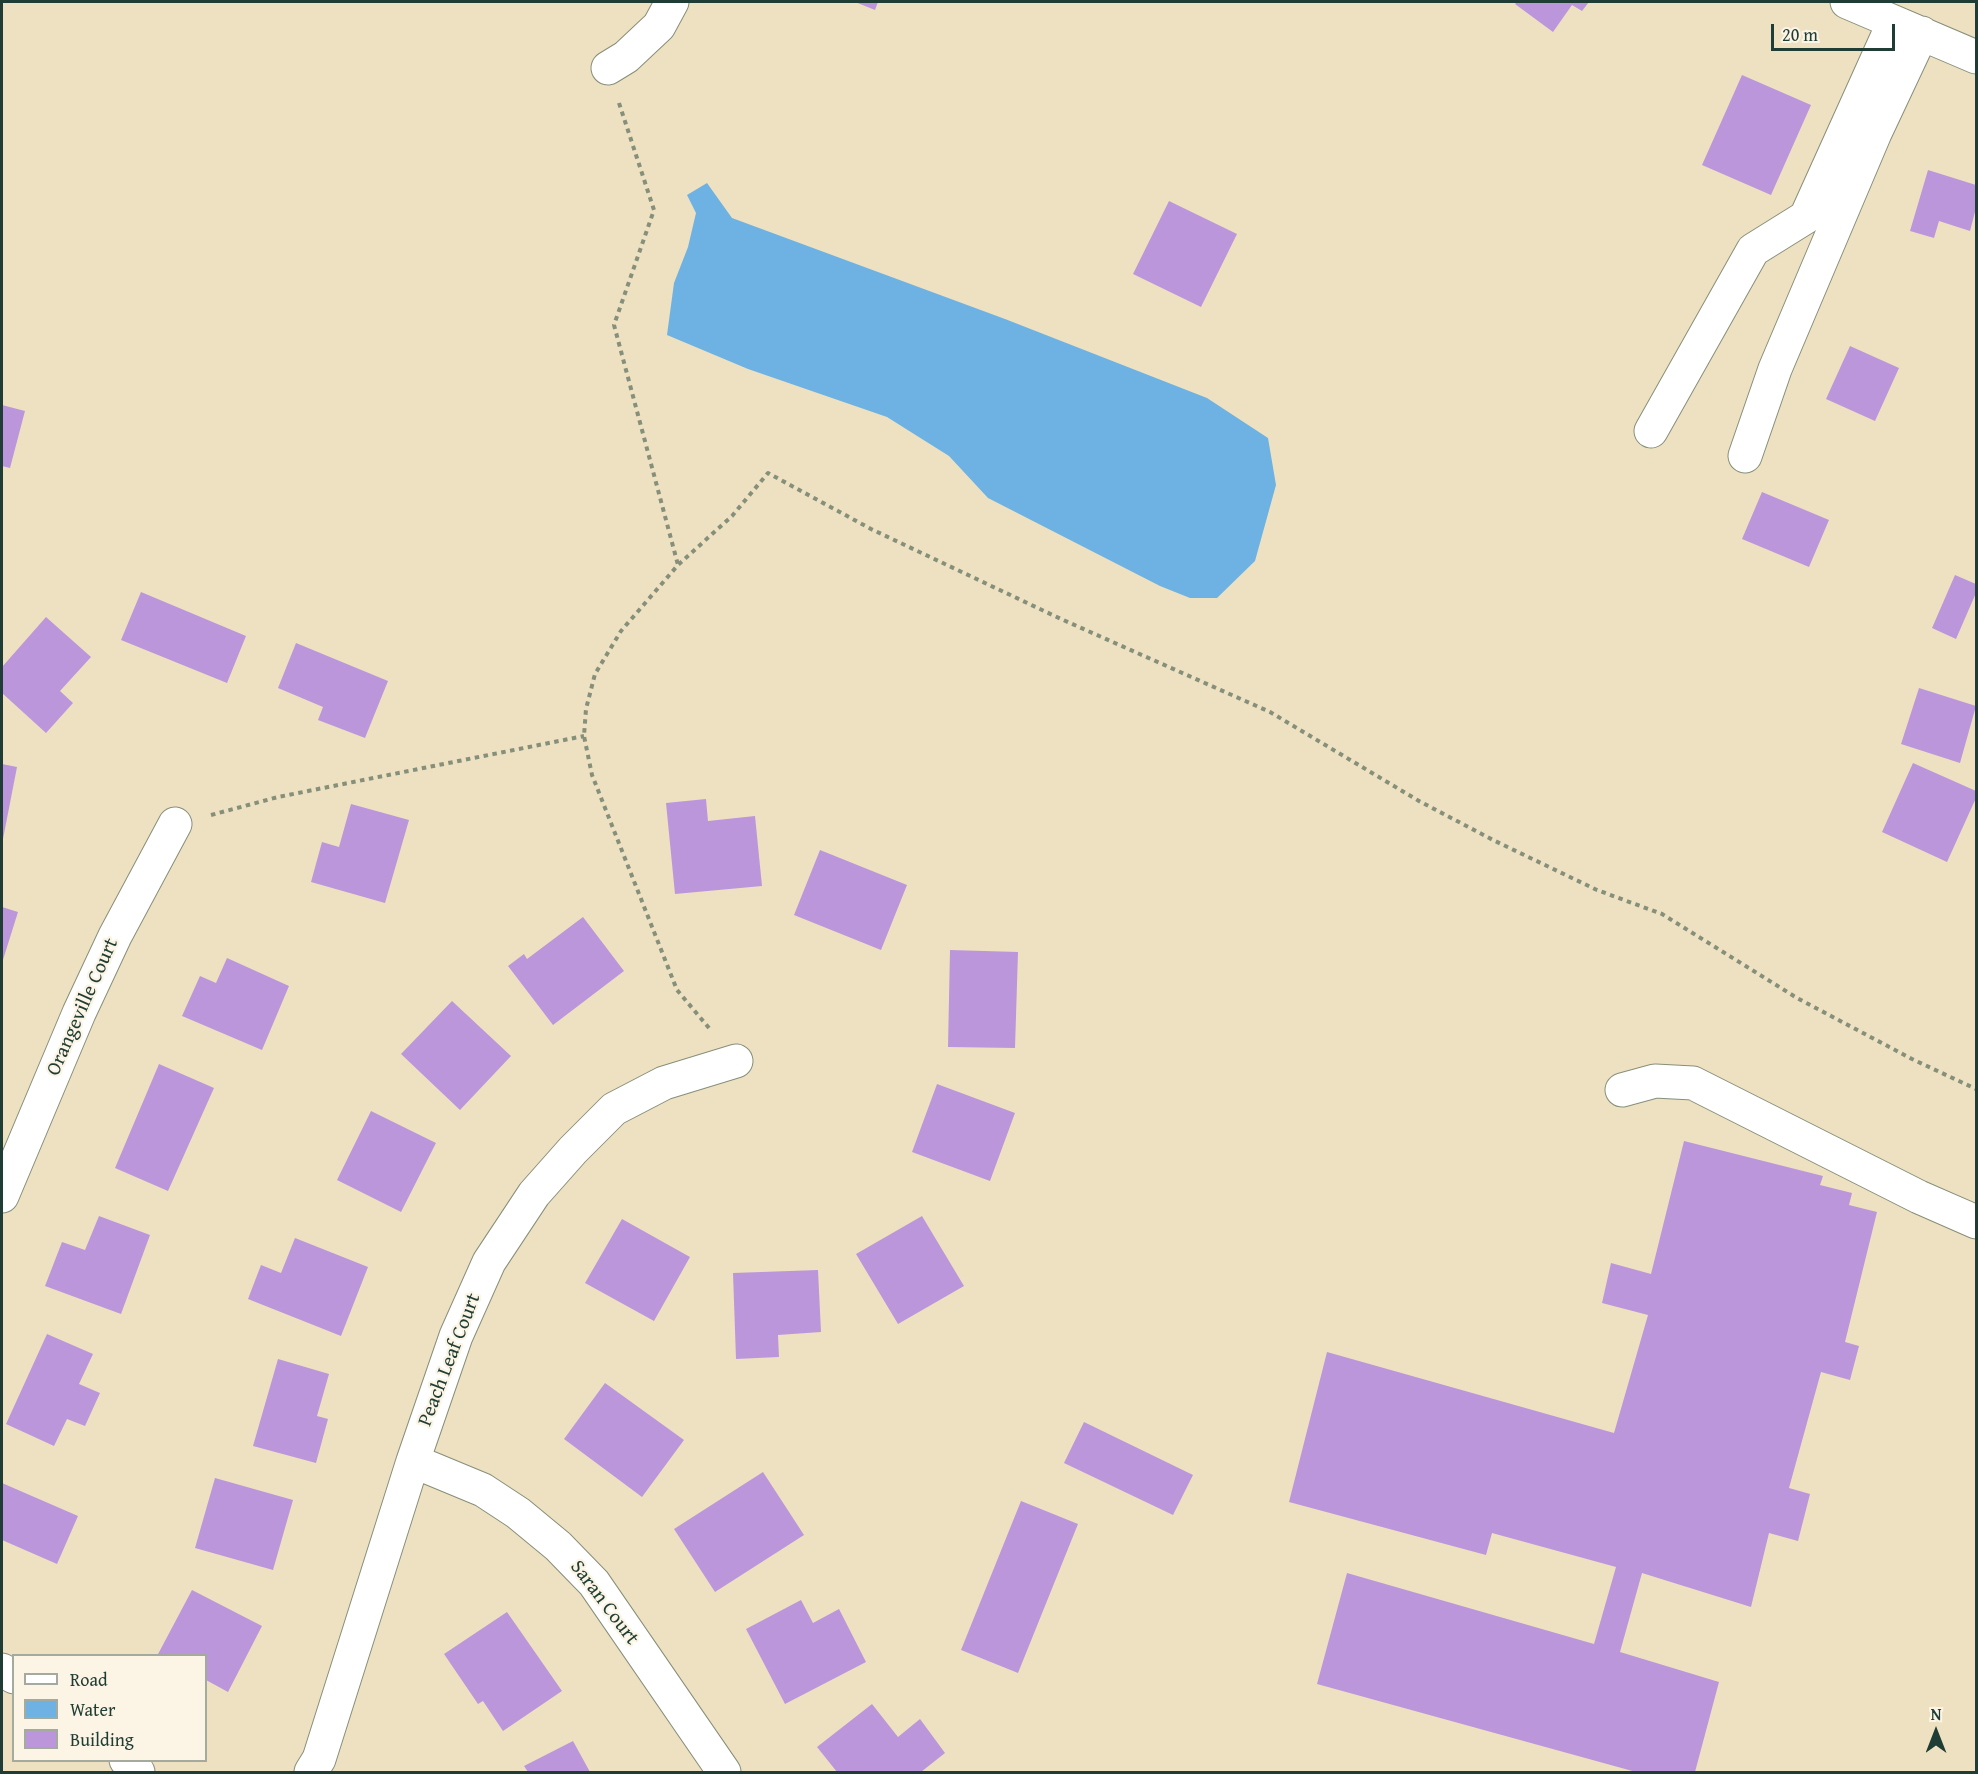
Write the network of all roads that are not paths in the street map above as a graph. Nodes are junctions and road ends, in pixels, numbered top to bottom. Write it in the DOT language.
graph roads {
  1 [pos="672,2"];
  2 [pos="1847,2"];
  3 [pos="1908,27"];
  4 [pos="1977,57"];
  5 [pos="608,68"];
  6 [pos="1651,431"];
  7 [pos="1744,456"];
  8 [pos="176,824"];
  9 [pos="736,1061"];
  10 [pos="1622,1090"];
  11 [pos="2,1196"];
  12 [pos="1977,1222"];
  13 [pos="413,1461"];
  14 [pos="127,1762"];
  15 [pos="138,1773"];
  16 [pos="311,1773"];
  17 [pos="724,1773"];
  1 -- 5 [label="street"];
  2 -- 3 [label="street"];
  3 -- 4 [label="street"];
  3 -- 6 [label="street"];
  3 -- 7 [label="street"];
  8 -- 11 [label="street, Orangeville Court"];
  9 -- 13 [label="street, Peach Leaf Court"];
  10 -- 12 [label="street"];
  13 -- 16 [label="street, Peach Leaf Court"];
  13 -- 17 [label="street, Saran Court"];
  14 -- 15 [label="street"];
}
